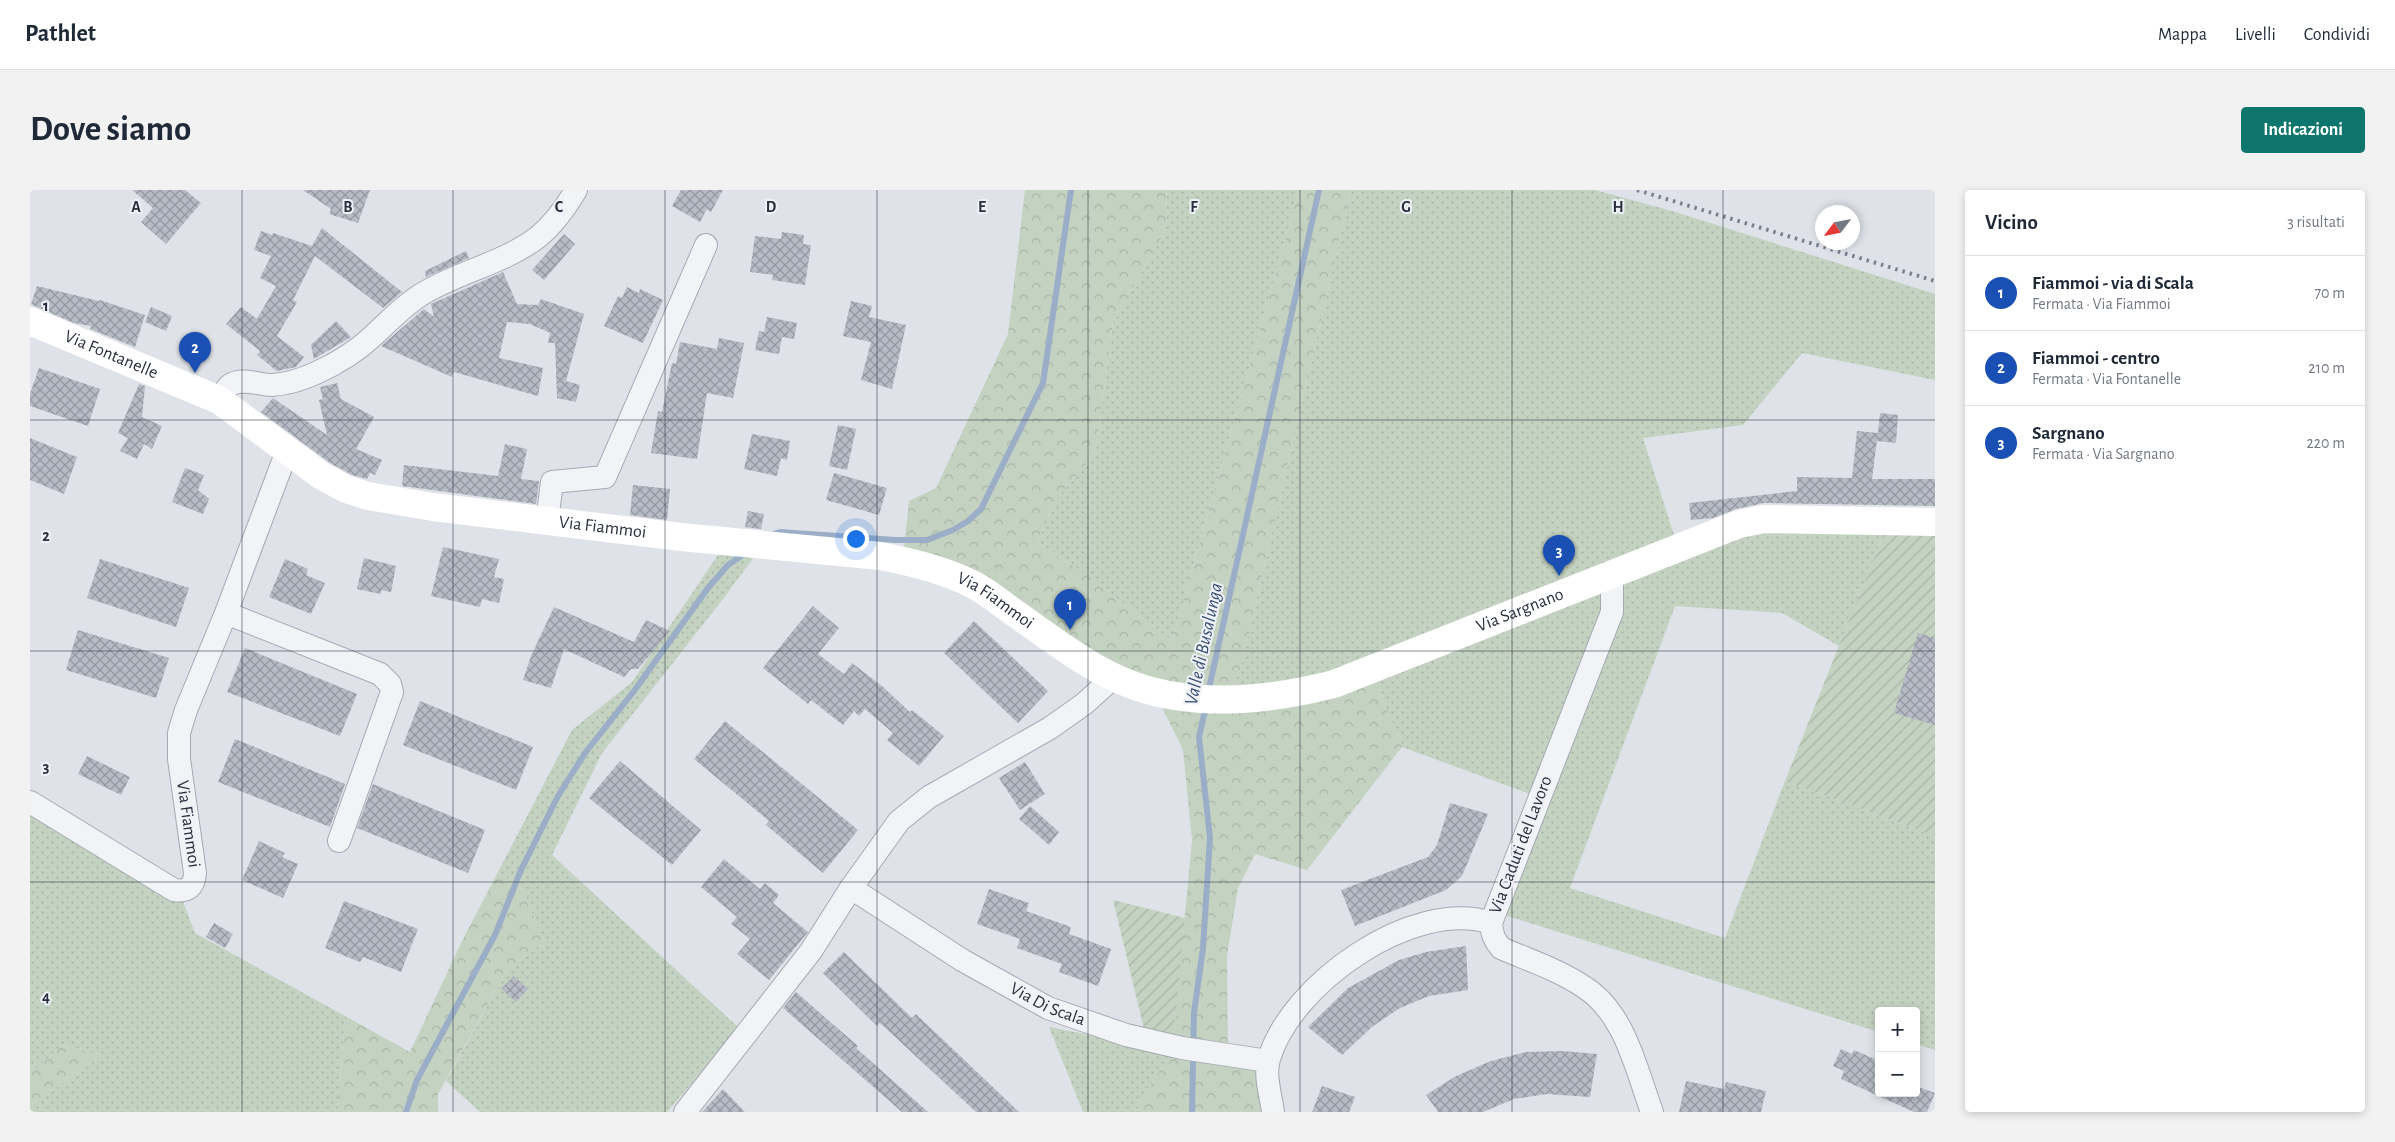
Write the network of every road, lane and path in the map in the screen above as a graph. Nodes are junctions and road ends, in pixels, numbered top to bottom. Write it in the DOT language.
graph roads {
  1 [pos="576,190"];
  2 [pos="706,245"];
  3 [pos="30,321"];
  4 [pos="219,400"];
  5 [pos="288,451"];
  6 [pos="547,521"];
  7 [pos="1935,522"];
  8 [pos="1605,576"];
  9 [pos="226,613"];
  10 [pos="1109,674"];
  11 [pos="30,802"];
  12 [pos="339,841"];
  13 [pos="851,888"];
  14 [pos="1491,923"];
  15 [pos="1268,1061"];
  16 [pos="685,1112"];
  17 [pos="1273,1112"];
  18 [pos="1652,1112"];
  1 -- 4 [label="street"];
  2 -- 6 [label="street, Via Fiammoi"];
  3 -- 4 [label="street, Via Fontanelle"];
  4 -- 5 [label="street, Via Fiammoi"];
  5 -- 6 [label="street, Via Fiammoi"];
  5 -- 9 [label="street, Via Fiammoi"];
  6 -- 10 [label="street, Via Fiammoi"];
  7 -- 8 [label="street, Via Sargnano"];
  8 -- 10 [label="street, Via Sargnano"];
  8 -- 14 [label="street, Via Caduti del Lavoro"];
  9 -- 11 [label="street, Via Fiammoi"];
  9 -- 12 [label="street"];
  10 -- 13 [label="street"];
  13 -- 15 [label="street, Via Di Scala"];
  13 -- 16 [label="street"];
  14 -- 15 [label="street"];
  14 -- 18 [label="street, Via Caduti del Lavoro"];
  15 -- 17 [label="street"];
}
